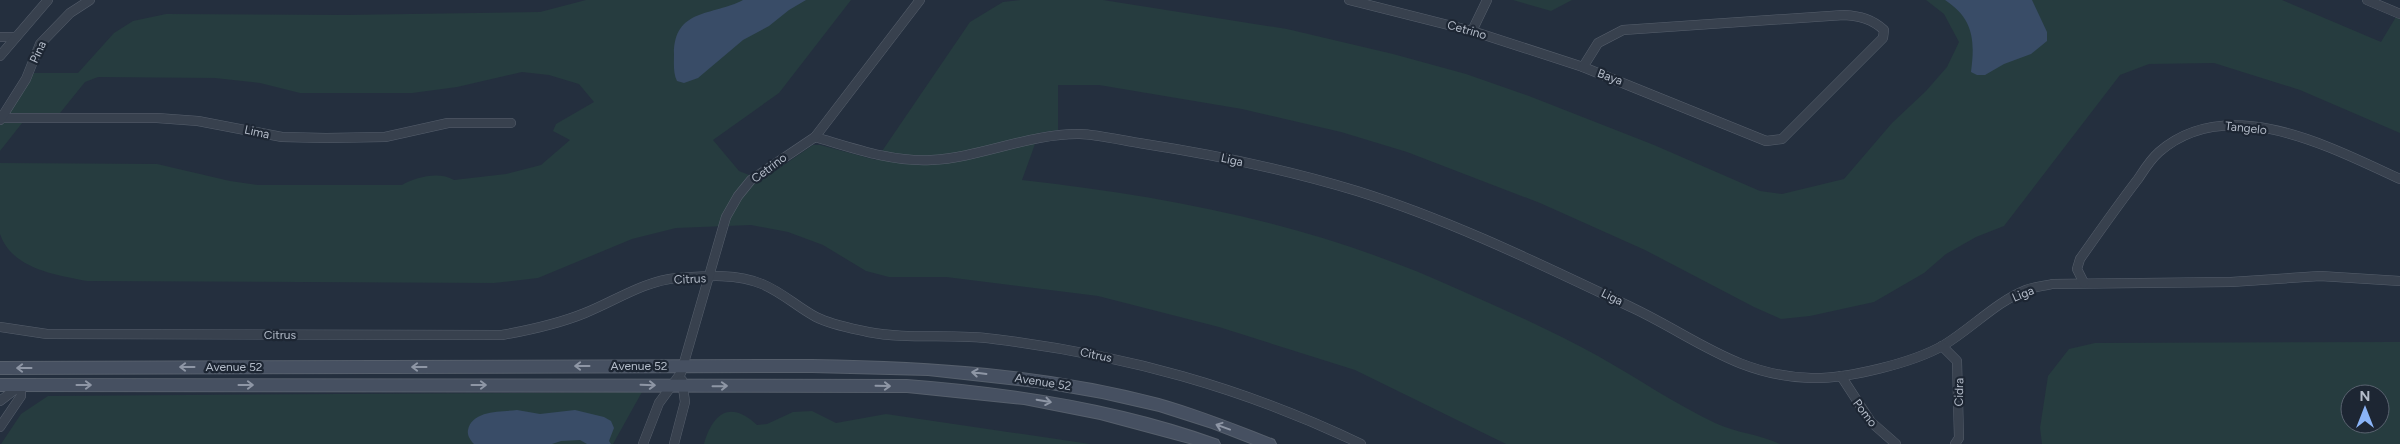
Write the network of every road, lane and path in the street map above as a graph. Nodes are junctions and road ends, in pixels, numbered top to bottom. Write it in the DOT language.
graph roads {
  1 [pos="48,0"];
  2 [pos="90,0"];
  3 [pos="920,0"];
  4 [pos="1349,0"];
  5 [pos="1486,0"];
  6 [pos="2367,0"];
  7 [pos="2400,14"];
  8 [pos="1472,31"];
  9 [pos="0,37"];
  10 [pos="16,37"];
  11 [pos="0,56"];
  12 [pos="1583,67"];
  13 [pos="1,119"];
  14 [pos="511,123"];
  15 [pos="815,137"];
  16 [pos="2400,179"];
  17 [pos="709,278"];
  18 [pos="2400,281"];
  19 [pos="2084,283"];
  20 [pos="0,327"];
  21 [pos="1942,346"];
  22 [pos="0,368"];
  23 [pos="1841,376"];
  24 [pos="680,378"];
  25 [pos="0,385"];
  26 [pos="21,385"];
  27 [pos="0,401"];
  28 [pos="0,427"];
  29 [pos="643,444"];
  30 [pos="674,444"];
  31 [pos="1213,444"];
  32 [pos="1269,444"];
  33 [pos="1361,444"];
  34 [pos="1896,444"];
  35 [pos="1955,444"];
  1 -- 10 [label="street"];
  2 -- 13 [label="street, Pina"];
  3 -- 15 [label="street, Cetrino"];
  4 -- 8 [label="street, Cetrino"];
  5 -- 8 [label="street"];
  6 -- 7 [label="street"];
  8 -- 12 [label="street, Cetrino"];
  9 -- 10 [label="street"];
  10 -- 11 [label="street"];
  12 -- 12 [label="street, Baya"];
  13 -- 14 [label="street, Lima"];
  15 -- 17 [label="street, Cetrino"];
  15 -- 23 [label="street, Liga"];
  16 -- 19 [label="street, Tangelo"];
  17 -- 20 [label="street, Citrus"];
  17 -- 24 [label="street, Cetrino"];
  17 -- 33 [label="street, Citrus"];
  18 -- 19 [label="street, Liga"];
  19 -- 21 [label="street, Liga"];
  21 -- 23 [label="street, Liga"];
  21 -- 35 [label="street, Cidra"];
  24 -- 22 [label="main road, Avenue 52, one-way"];
  23 -- 34 [label="street, Pomo"];
  26 -- 24 [label="main road, Avenue 52, one-way"];
  24 -- 29 [label="street"];
  24 -- 30 [label="street"];
  24 -- 31 [label="main road, Avenue 52, one-way"];
  32 -- 24 [label="main road, Avenue 52, one-way"];
  25 -- 26 [label="main road, Avenue 52"];
  26 -- 27 [label="street"];
  26 -- 28 [label="street"];
}
